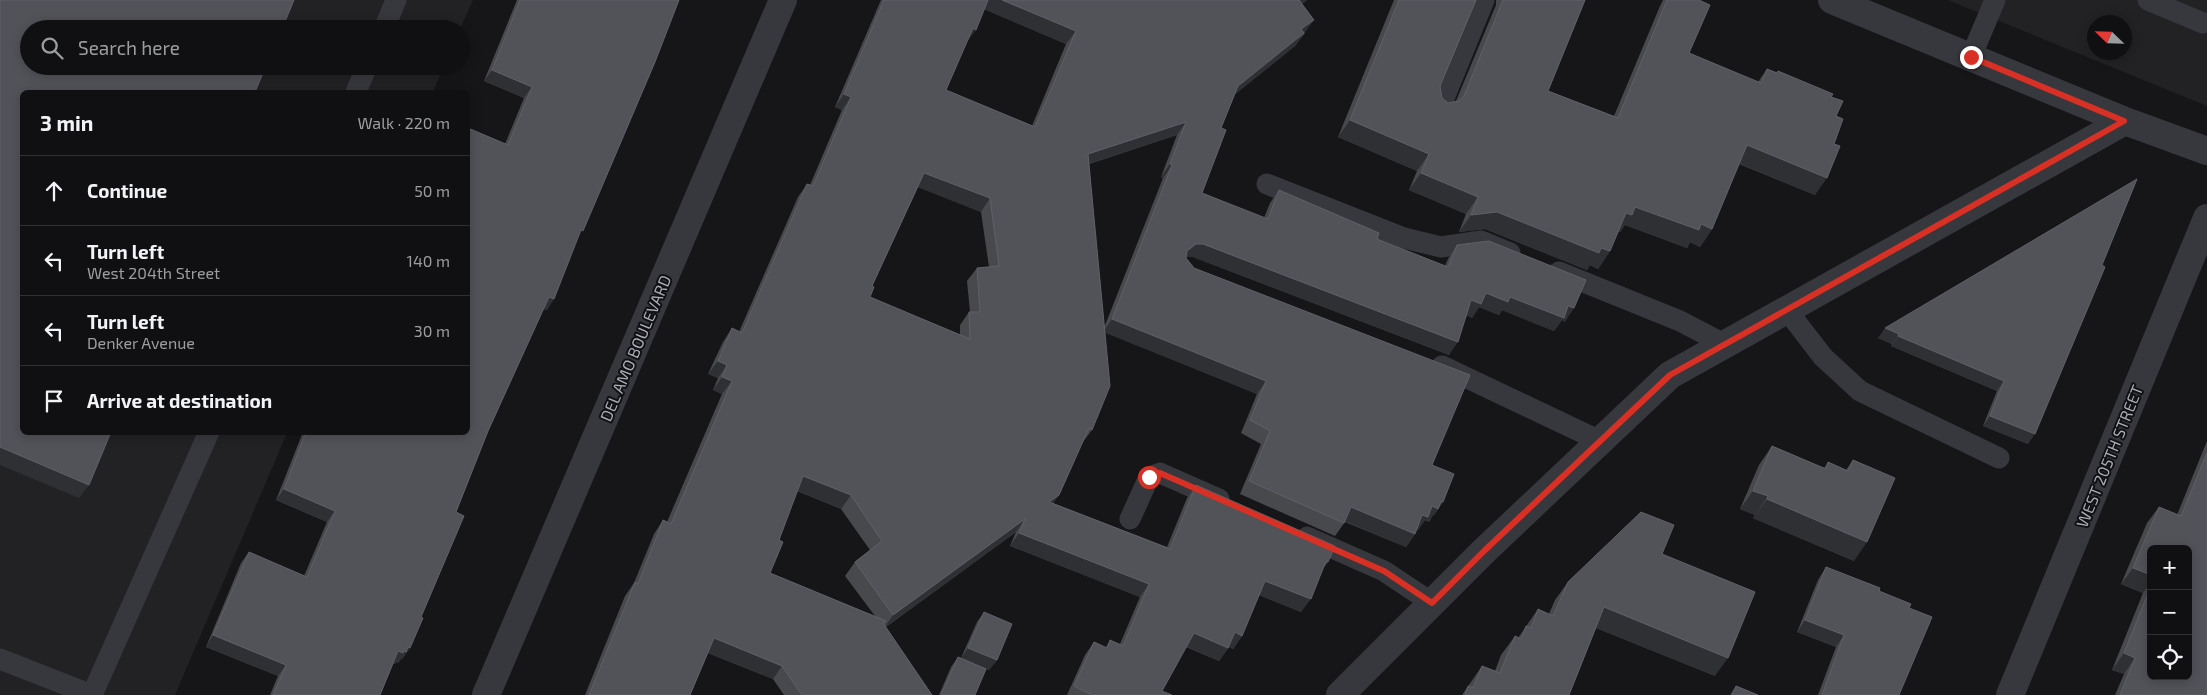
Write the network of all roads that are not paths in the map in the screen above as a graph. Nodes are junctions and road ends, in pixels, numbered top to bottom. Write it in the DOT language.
graph roads {
  1 [pos="396,0"];
  2 [pos="783,0"];
  3 [pos="1484,0"];
  4 [pos="1832,0"];
  5 [pos="1995,0"];
  6 [pos="2148,0"];
  7 [pos="388,20"];
  8 [pos="2203,23"];
  9 [pos="1971,57"];
  10 [pos="364,75"];
  11 [pos="357,90"];
  12 [pos="1440,108"];
  13 [pos="2124,121"];
  14 [pos="2207,151"];
  15 [pos="1266,184"];
  16 [pos="2207,218"];
  17 [pos="1786,309"];
  18 [pos="1724,344"];
  19 [pos="1426,360"];
  20 [pos="208,435"];
  21 [pos="1600,441"];
  22 [pos="2000,458"];
  23 [pos="1240,508"];
  24 [pos="1130,518"];
  25 [pos="1285,528"];
  26 [pos="1432,603"];
  27 [pos="0,659"];
  28 [pos="92,695"];
  29 [pos="486,695"];
  30 [pos="1340,695"];
  31 [pos="2010,695"];
  1 -- 7 [label="lane"];
  2 -- 29 [label="street, DEL AMO BOULEVARD"];
  3 -- 12 [label="lane"];
  4 -- 9 [label="street"];
  5 -- 9 [label="lane"];
  6 -- 8 [label="lane"];
  9 -- 13 [label="street"];
  10 -- 11 [label="lane"];
  13 -- 14 [label="street"];
  13 -- 17 [label="street"];
  15 -- 18 [label="lane"];
  16 -- 31 [label="street, WEST 205TH STREET"];
  17 -- 18 [label="street"];
  17 -- 22 [label="lane"];
  18 -- 21 [label="street"];
  19 -- 21 [label="lane"];
  20 -- 28 [label="lane"];
  21 -- 26 [label="street"];
  23 -- 24 [label="lane"];
  25 -- 26 [label="lane"];
  26 -- 30 [label="street"];
  27 -- 28 [label="lane"];
}
